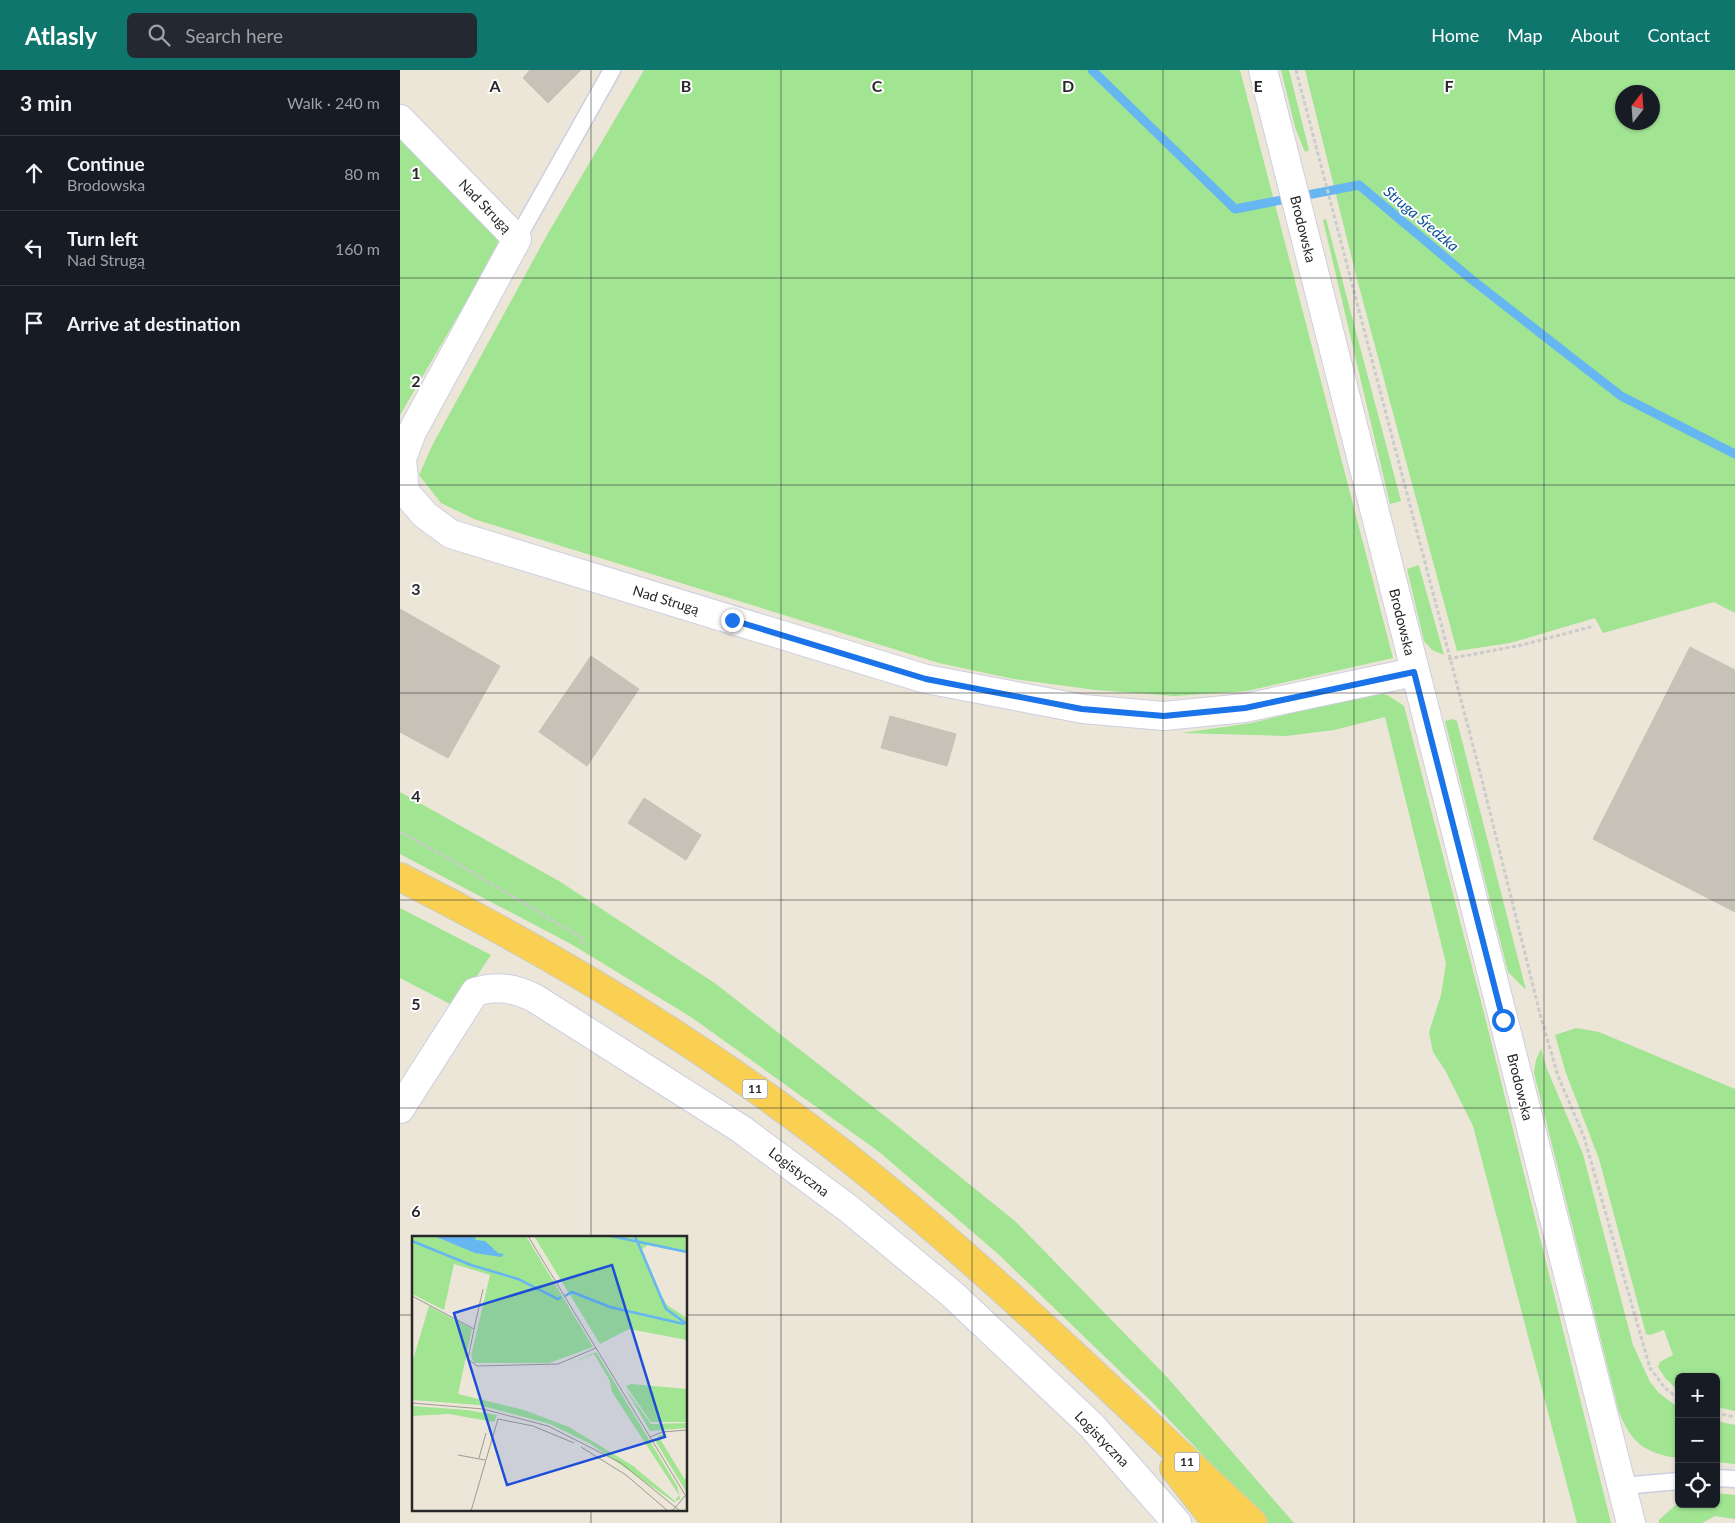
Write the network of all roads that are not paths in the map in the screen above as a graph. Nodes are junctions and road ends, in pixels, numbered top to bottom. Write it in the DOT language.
graph roads {
  1 [pos="612,70"];
  2 [pos="1263,70"];
  3 [pos="400,119"];
  4 [pos="517,239"];
  5 [pos="1413,669"];
  6 [pos="400,877"];
  7 [pos="400,1109"];
  8 [pos="1120,1400"];
  9 [pos="1720,1478"];
  10 [pos="1735,1479"];
  11 [pos="1675,1481"];
  12 [pos="1622,1486"];
  13 [pos="1177,1523"];
  14 [pos="1217,1523"];
  15 [pos="1253,1523"];
  16 [pos="1631,1523"];
  1 -- 4 [label="lane"];
  2 -- 5 [label="street, Brodowska"];
  3 -- 4 [label="street, Nad Strugą"];
  4 -- 5 [label="street, Nad Strugą"];
  5 -- 12 [label="street, Brodowska"];
  6 -- 8 [label="highway, 11"];
  7 -- 13 [label="street, Logistyczna"];
  8 -- 14 [label="highway, 11"];
  8 -- 15 [label="highway, 11"];
  9 -- 10 [label="lane"];
  11 -- 12 [label="lane"];
  12 -- 16 [label="street, Brodowska"];
}
